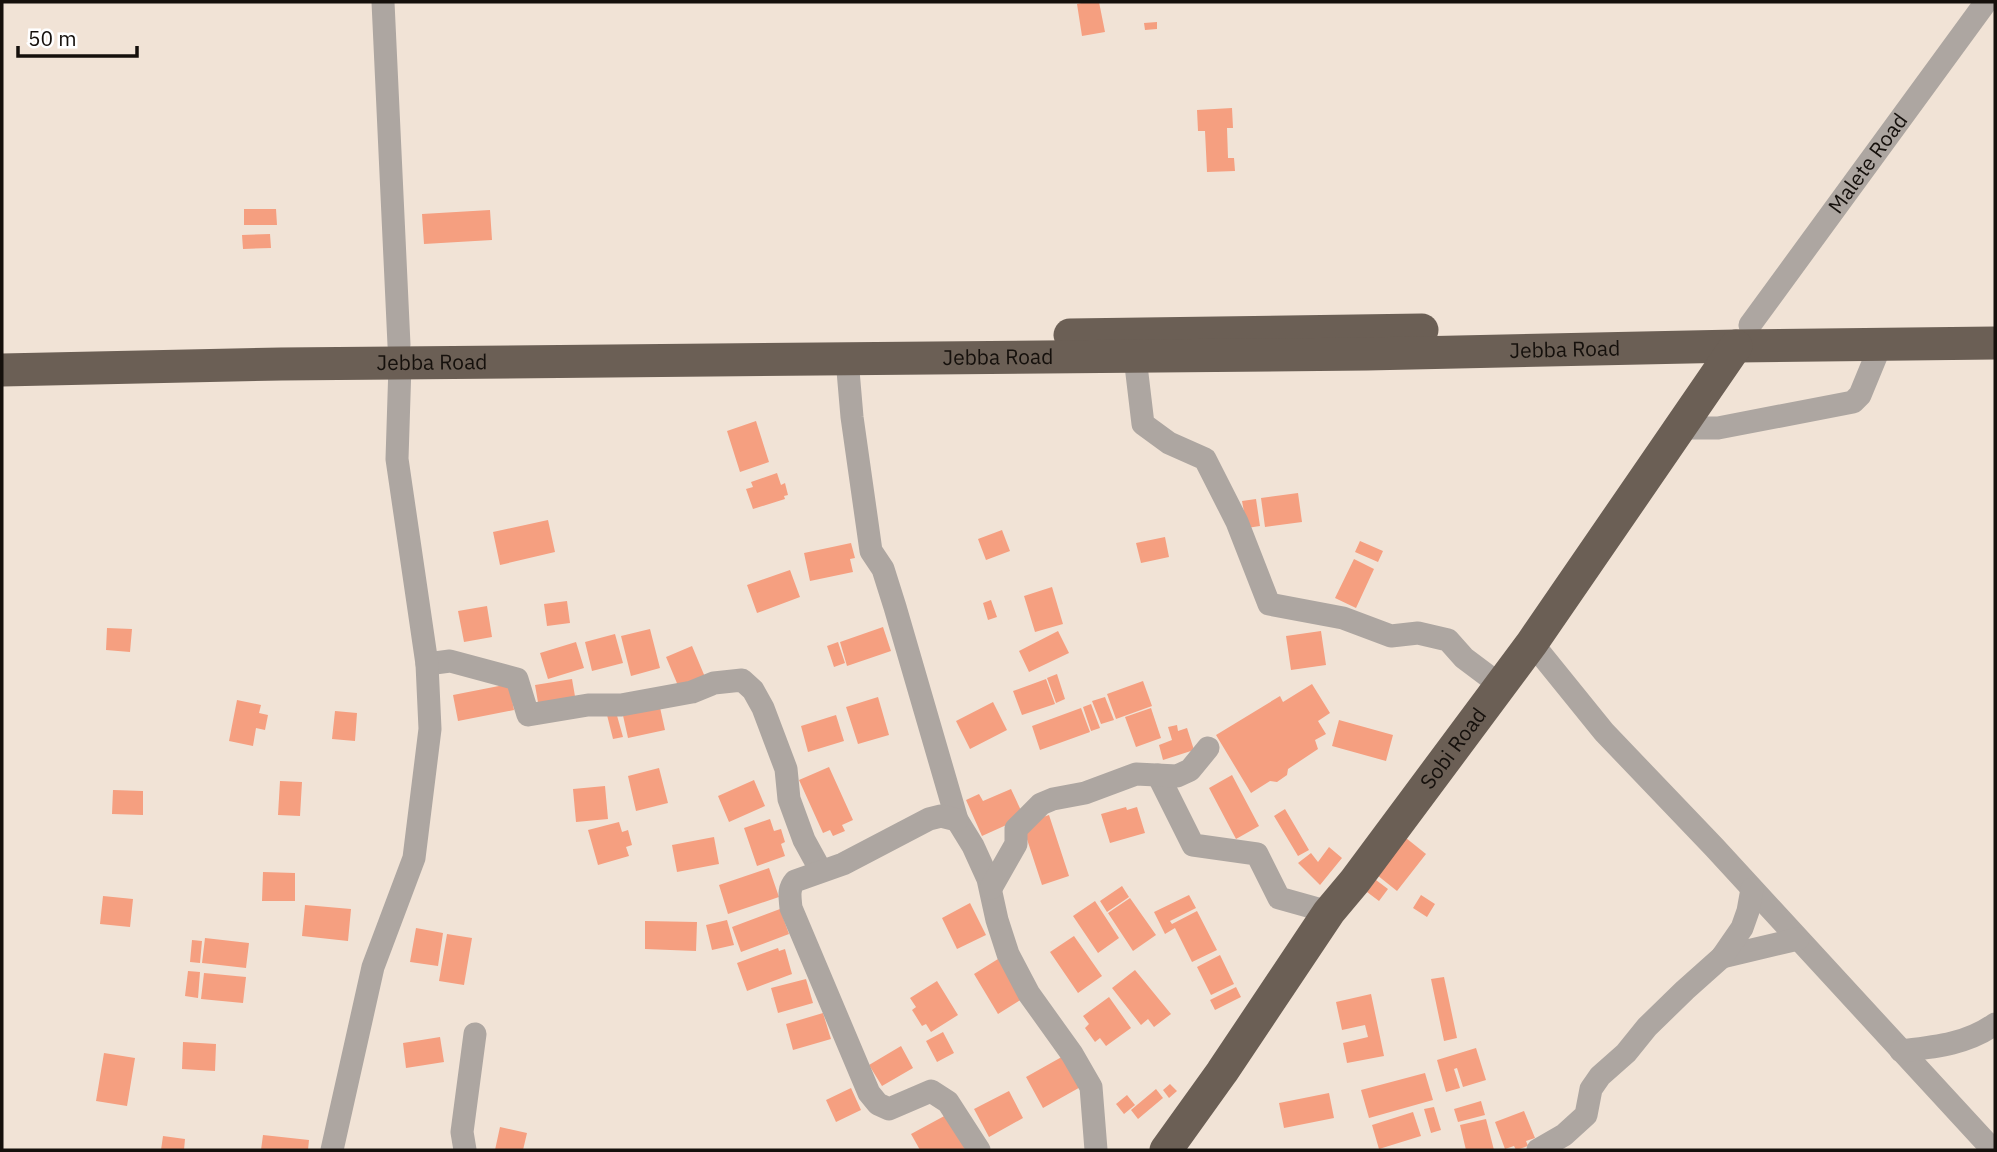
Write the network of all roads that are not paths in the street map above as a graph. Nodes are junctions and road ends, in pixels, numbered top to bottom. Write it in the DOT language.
graph roads {
  1 [pos="383,2"];
  2 [pos="1986,2"];
  3 [pos="1995,323"];
  4 [pos="1743,335"];
  5 [pos="1995,343"];
  6 [pos="1881,344"];
  7 [pos="2,351"];
  8 [pos="400,355"];
  9 [pos="1135,357"];
  10 [pos="847,359"];
  11 [pos="2,370"];
  12 [pos="1679,428"];
  13 [pos="1532,643"];
  14 [pos="427,664"];
  15 [pos="1500,685"];
  16 [pos="1208,748"];
  17 [pos="1158,775"];
  18 [pos="957,820"];
  19 [pos="821,871"];
  20 [pos="991,888"];
  21 [pos="1752,889"];
  22 [pos="1329,912"];
  23 [pos="1798,939"];
  24 [pos="1722,957"];
  25 [pos="1995,1024"];
  26 [pos="475,1034"];
  27 [pos="1902,1051"];
  28 [pos="332,1150"];
  29 [pos="465,1150"];
  30 [pos="979,1150"];
  31 [pos="1096,1150"];
  32 [pos="1166,1150"];
  33 [pos="1538,1150"];
  34 [pos="1993,1150"];
  1 -- 8 [label="street"];
  2 -- 4 [label="street, Malete Road"];
  3 -- 4 [label="highway"];
  4 -- 6 [label="highway, Jebba Road"];
  4 -- 8 [label="highway"];
  4 -- 9 [label="highway, Jebba Road"];
  4 -- 12 [label="highway, Sobi Road"];
  5 -- 6 [label="highway, Jebba Road"];
  6 -- 12 [label="street"];
  7 -- 8 [label="highway"];
  8 -- 10 [label="highway, Jebba Road"];
  8 -- 11 [label="highway, Jebba Road"];
  8 -- 14 [label="street"];
  9 -- 10 [label="highway, Jebba Road"];
  9 -- 15 [label="street"];
  10 -- 18 [label="street"];
  12 -- 13 [label="highway, Sobi Road"];
  13 -- 15 [label="highway, Sobi Road"];
  13 -- 21 [label="street"];
  14 -- 19 [label="street"];
  14 -- 28 [label="street"];
  15 -- 22 [label="highway, Sobi Road"];
  16 -- 17 [label="street"];
  17 -- 20 [label="street"];
  17 -- 22 [label="street"];
  18 -- 19 [label="street"];
  18 -- 20 [label="street"];
  19 -- 30 [label="street"];
  20 -- 31 [label="street"];
  21 -- 23 [label="street"];
  21 -- 24 [label="street"];
  22 -- 32 [label="highway, Sobi Road"];
  23 -- 24 [label="street"];
  23 -- 27 [label="street"];
  24 -- 33 [label="street"];
  25 -- 27 [label="street"];
  26 -- 29 [label="street"];
  27 -- 34 [label="street"];
}
